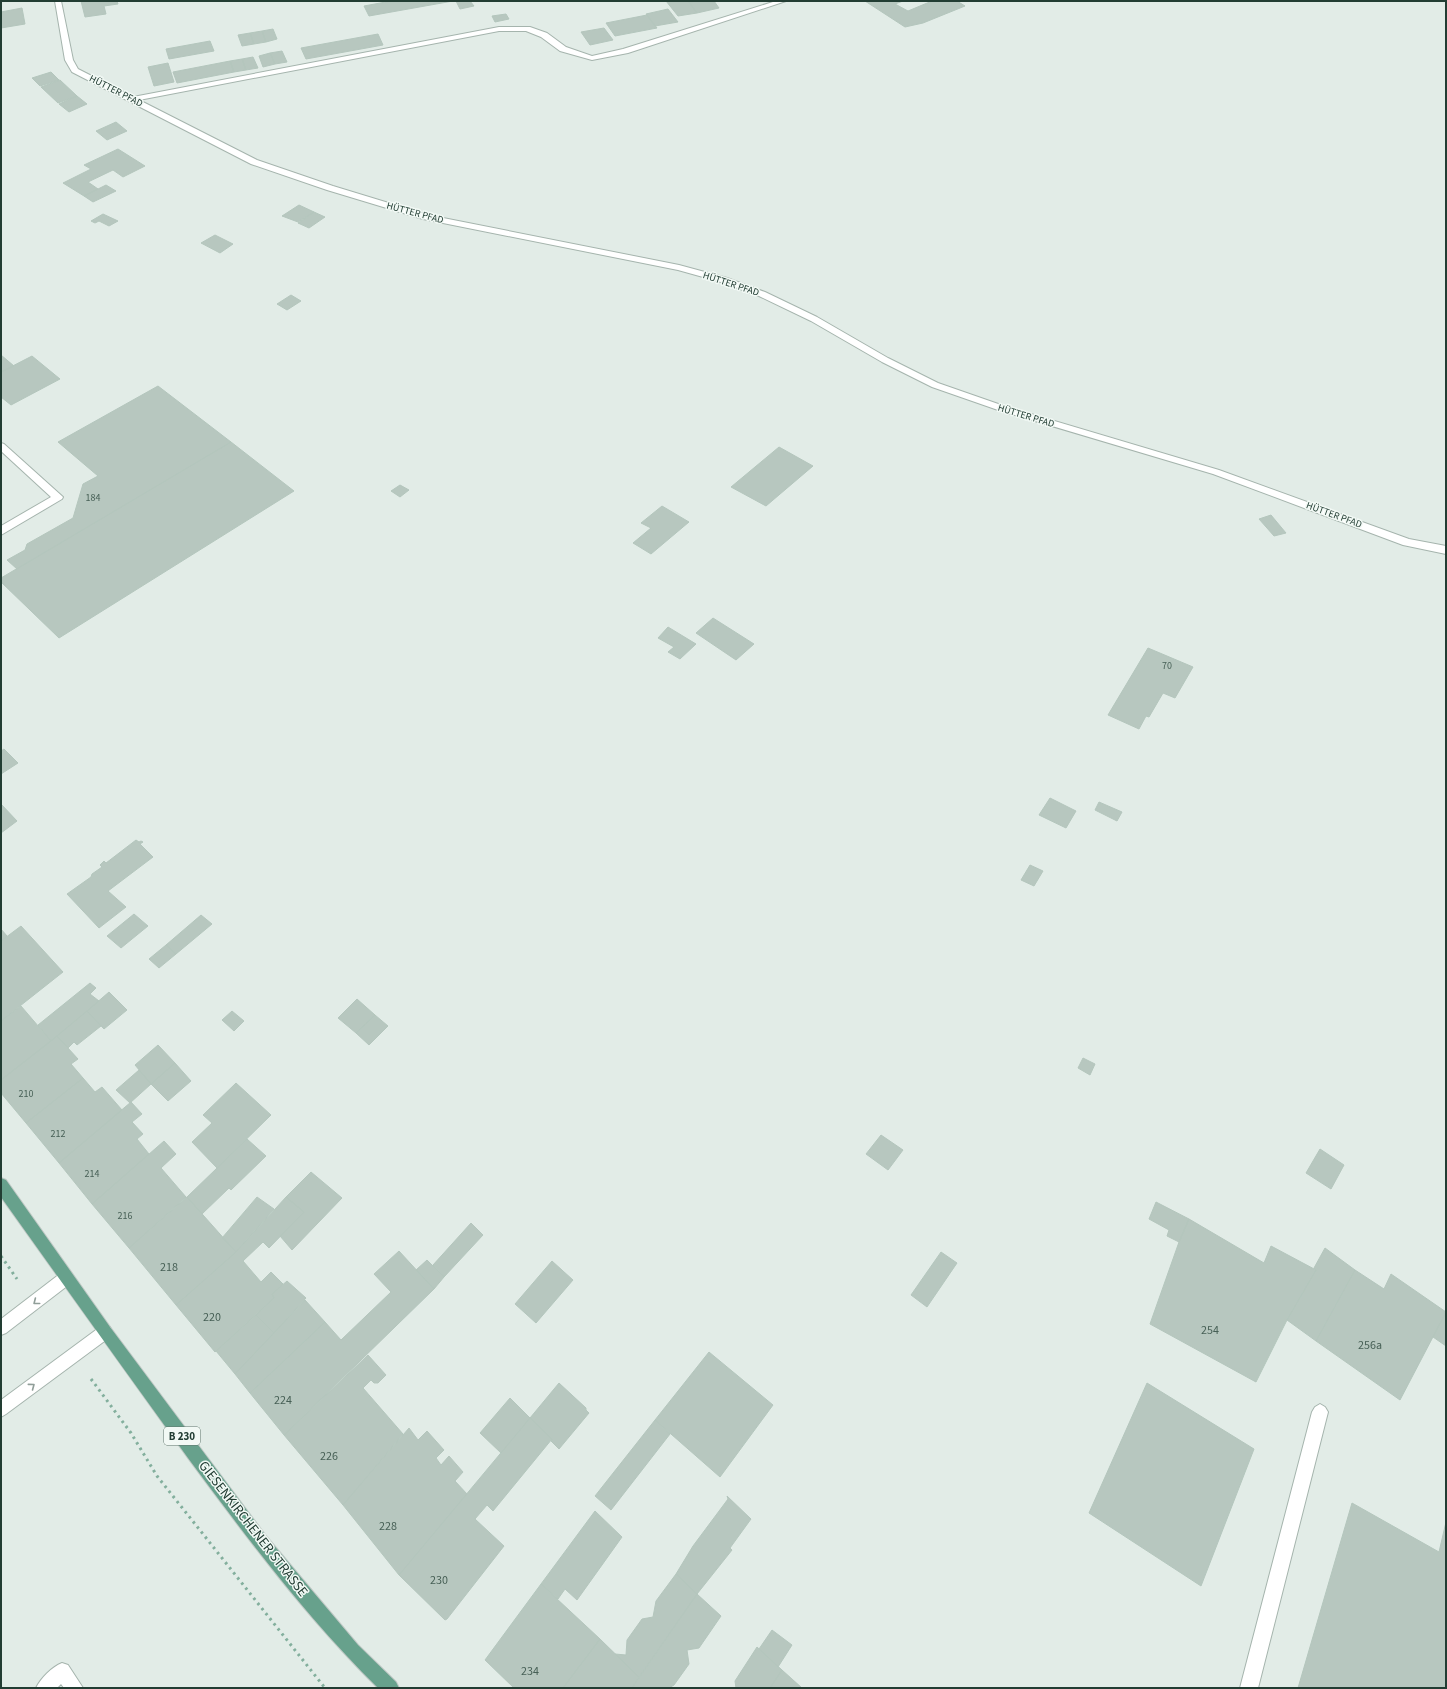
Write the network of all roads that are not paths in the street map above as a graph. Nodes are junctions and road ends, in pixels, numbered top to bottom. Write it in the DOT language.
graph roads {
  1 [pos="58,1"];
  2 [pos="783,1"];
  3 [pos="132,99"];
  4 [pos="1,446"];
  5 [pos="1,531"];
  6 [pos="1446,550"];
  7 [pos="1,1185"];
  8 [pos="66,1278"];
  9 [pos="1,1328"];
  10 [pos="105,1332"];
  11 [pos="1,1409"];
  12 [pos="1320,1412"];
  13 [pos="45,1688"];
  14 [pos="74,1688"];
  15 [pos="390,1688"];
  16 [pos="1248,1688"];
  1 -- 3 [label="street, HÜTTER PFAD"];
  2 -- 3 [label="street"];
  3 -- 6 [label="street, HÜTTER PFAD"];
  4 -- 5 [label="street"];
  7 -- 8 [label="main road, GIESENKIRCHENER STRASSE / B 230"];
  8 -- 9 [label="street, one-way"];
  8 -- 10 [label="main road, GIESENKIRCHENER STRASSE / B 230"];
  11 -- 10 [label="street, one-way"];
  10 -- 15 [label="main road, GIESENKIRCHENER STRASSE / B 230"];
  12 -- 16 [label="street"];
  13 -- 14 [label="street"];
}
